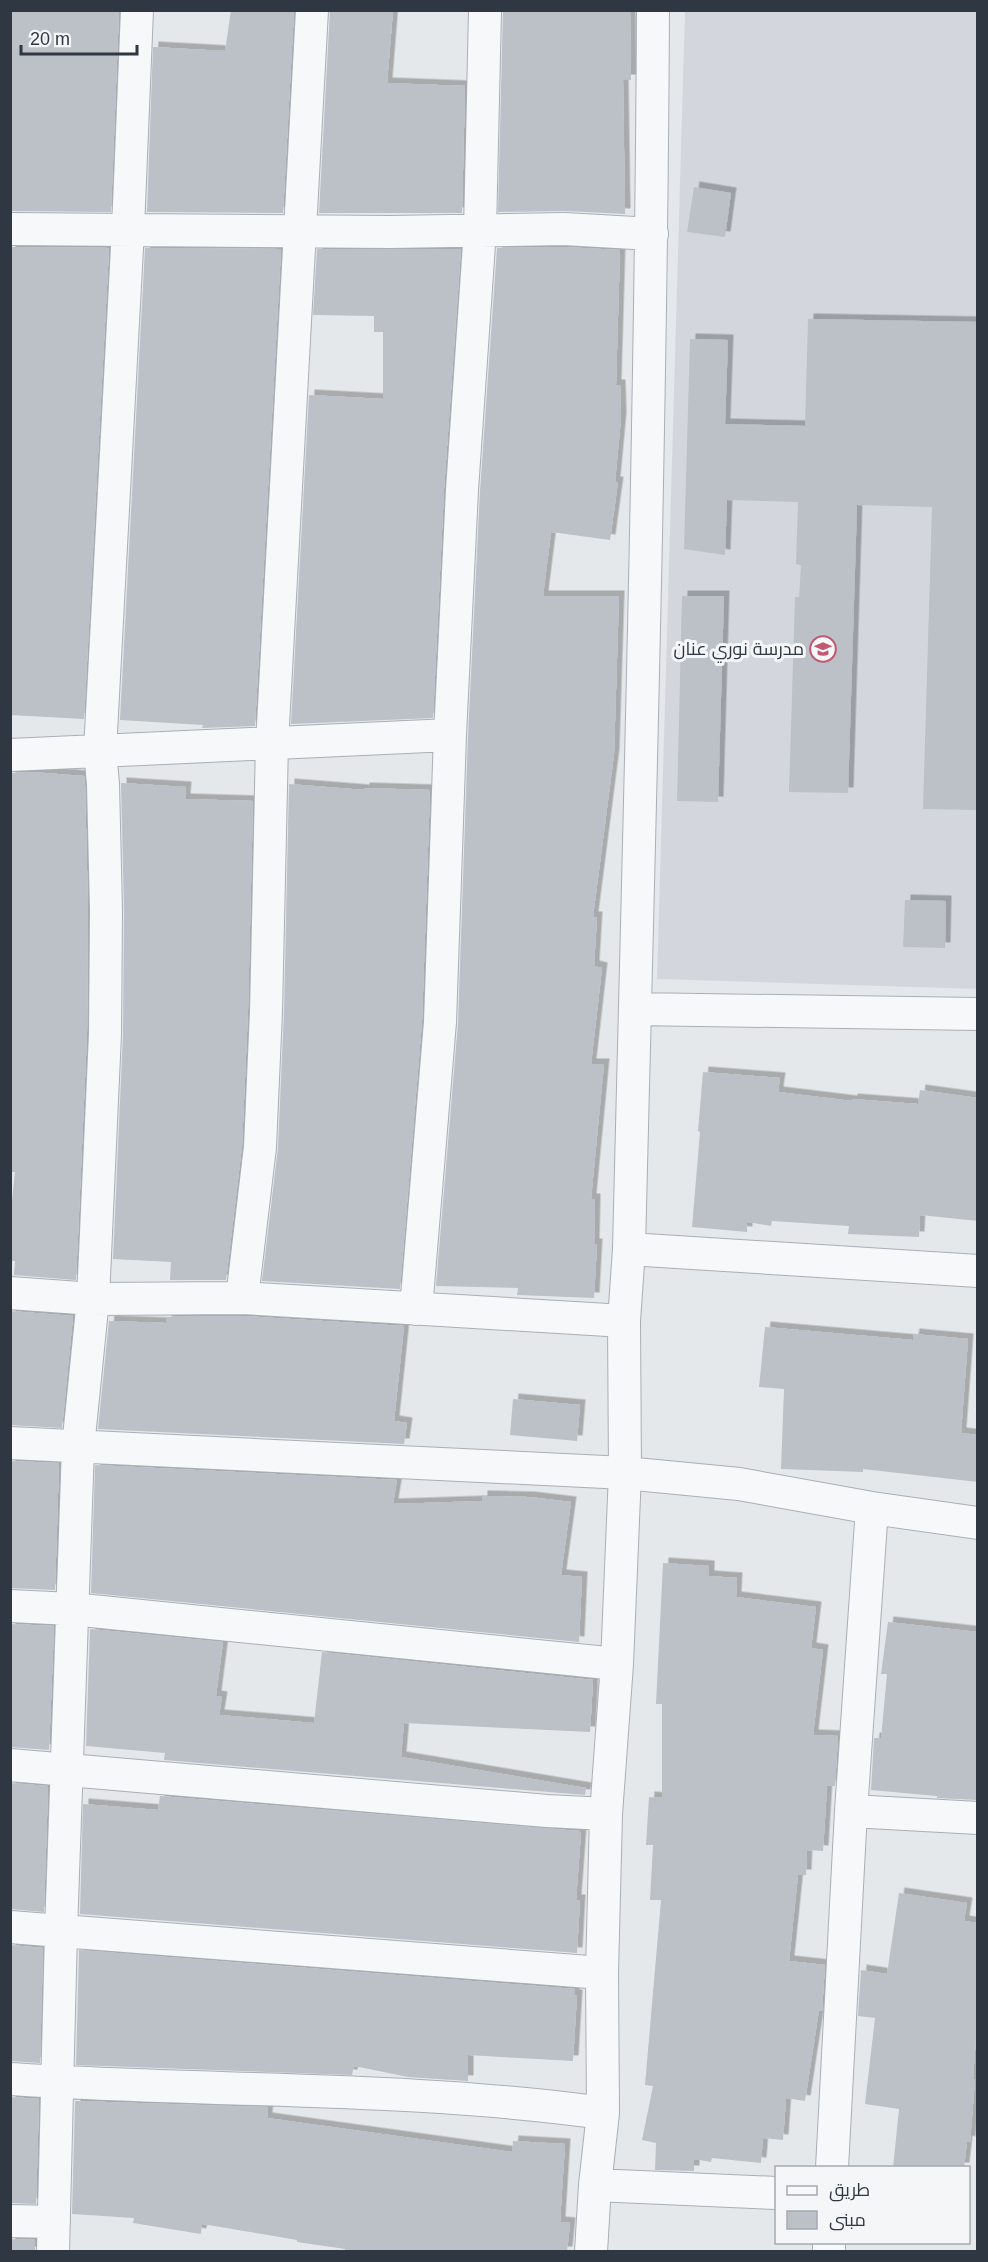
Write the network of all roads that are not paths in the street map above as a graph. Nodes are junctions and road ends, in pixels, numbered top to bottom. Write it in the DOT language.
graph roads {
  1 [pos="137,10"];
  2 [pos="312,10"];
  3 [pos="484,10"];
  4 [pos="653,10"];
  5 [pos="10,229"];
  6 [pos="128,229"];
  7 [pos="299,230"];
  8 [pos="480,230"];
  9 [pos="652,234"];
  10 [pos="450,735"];
  11 [pos="272,743"];
  12 [pos="100,751"];
  13 [pos="10,755"];
  14 [pos="635,1009"];
  15 [pos="978,1014"];
  16 [pos="629,1249"];
  17 [pos="978,1271"];
  18 [pos="10,1293"];
  19 [pos="242,1298"];
  20 [pos="93,1299"];
  21 [pos="416,1308"];
  22 [pos="624,1321"];
  23 [pos="10,1443"];
  24 [pos="78,1447"];
  25 [pos="625,1473"];
  26 [pos="872,1508"];
  27 [pos="978,1523"];
  28 [pos="10,1606"];
  29 [pos="72,1609"];
  30 [pos="617,1664"];
  31 [pos="10,1765"];
  32 [pos="66,1770"];
  33 [pos="851,1811"];
  34 [pos="606,1814"];
  35 [pos="978,1818"];
  36 [pos="10,1927"];
  37 [pos="61,1931"];
  38 [pos="602,1973"];
  39 [pos="10,2079"];
  40 [pos="59,2082"];
  41 [pos="603,2113"];
  42 [pos="832,2166"];
  43 [pos="595,2185"];
  44 [pos="775,2193"];
  45 [pos="10,2221"];
  46 [pos="54,2237"];
  47 [pos="591,2252"];
  1 -- 6 [label="street"];
  2 -- 7 [label="street"];
  3 -- 8 [label="street"];
  4 -- 9 [label="street"];
  5 -- 6 [label="street"];
  6 -- 7 [label="street"];
  6 -- 12 [label="street"];
  7 -- 8 [label="street"];
  7 -- 11 [label="street"];
  8 -- 9 [label="street"];
  8 -- 10 [label="street"];
  9 -- 14 [label="street"];
  10 -- 11 [label="street"];
  10 -- 21 [label="street"];
  11 -- 12 [label="street"];
  11 -- 19 [label="street"];
  12 -- 13 [label="street"];
  12 -- 20 [label="street"];
  14 -- 15 [label="street"];
  14 -- 16 [label="street"];
  16 -- 17 [label="street"];
  16 -- 22 [label="street"];
  18 -- 20 [label="street"];
  19 -- 20 [label="street"];
  19 -- 21 [label="street"];
  20 -- 24 [label="street"];
  21 -- 22 [label="street"];
  22 -- 25 [label="street"];
  23 -- 24 [label="street"];
  24 -- 25 [label="street"];
  24 -- 29 [label="street"];
  25 -- 26 [label="street"];
  25 -- 30 [label="street"];
  26 -- 27 [label="street"];
  26 -- 33 [label="street"];
  28 -- 29 [label="street"];
  29 -- 30 [label="street"];
  29 -- 32 [label="street"];
  30 -- 34 [label="street"];
  31 -- 32 [label="street"];
  32 -- 34 [label="street"];
  32 -- 37 [label="street"];
  33 -- 35 [label="street"];
  33 -- 42 [label="street"];
  34 -- 38 [label="street"];
  36 -- 37 [label="street"];
  37 -- 38 [label="street"];
  37 -- 40 [label="street"];
  38 -- 41 [label="street"];
  39 -- 40 [label="street"];
  40 -- 41 [label="street"];
  40 -- 46 [label="street"];
  41 -- 43 [label="street"];
  43 -- 44 [label="street"];
  43 -- 47 [label="street"];
  45 -- 46 [label="street"];
}
